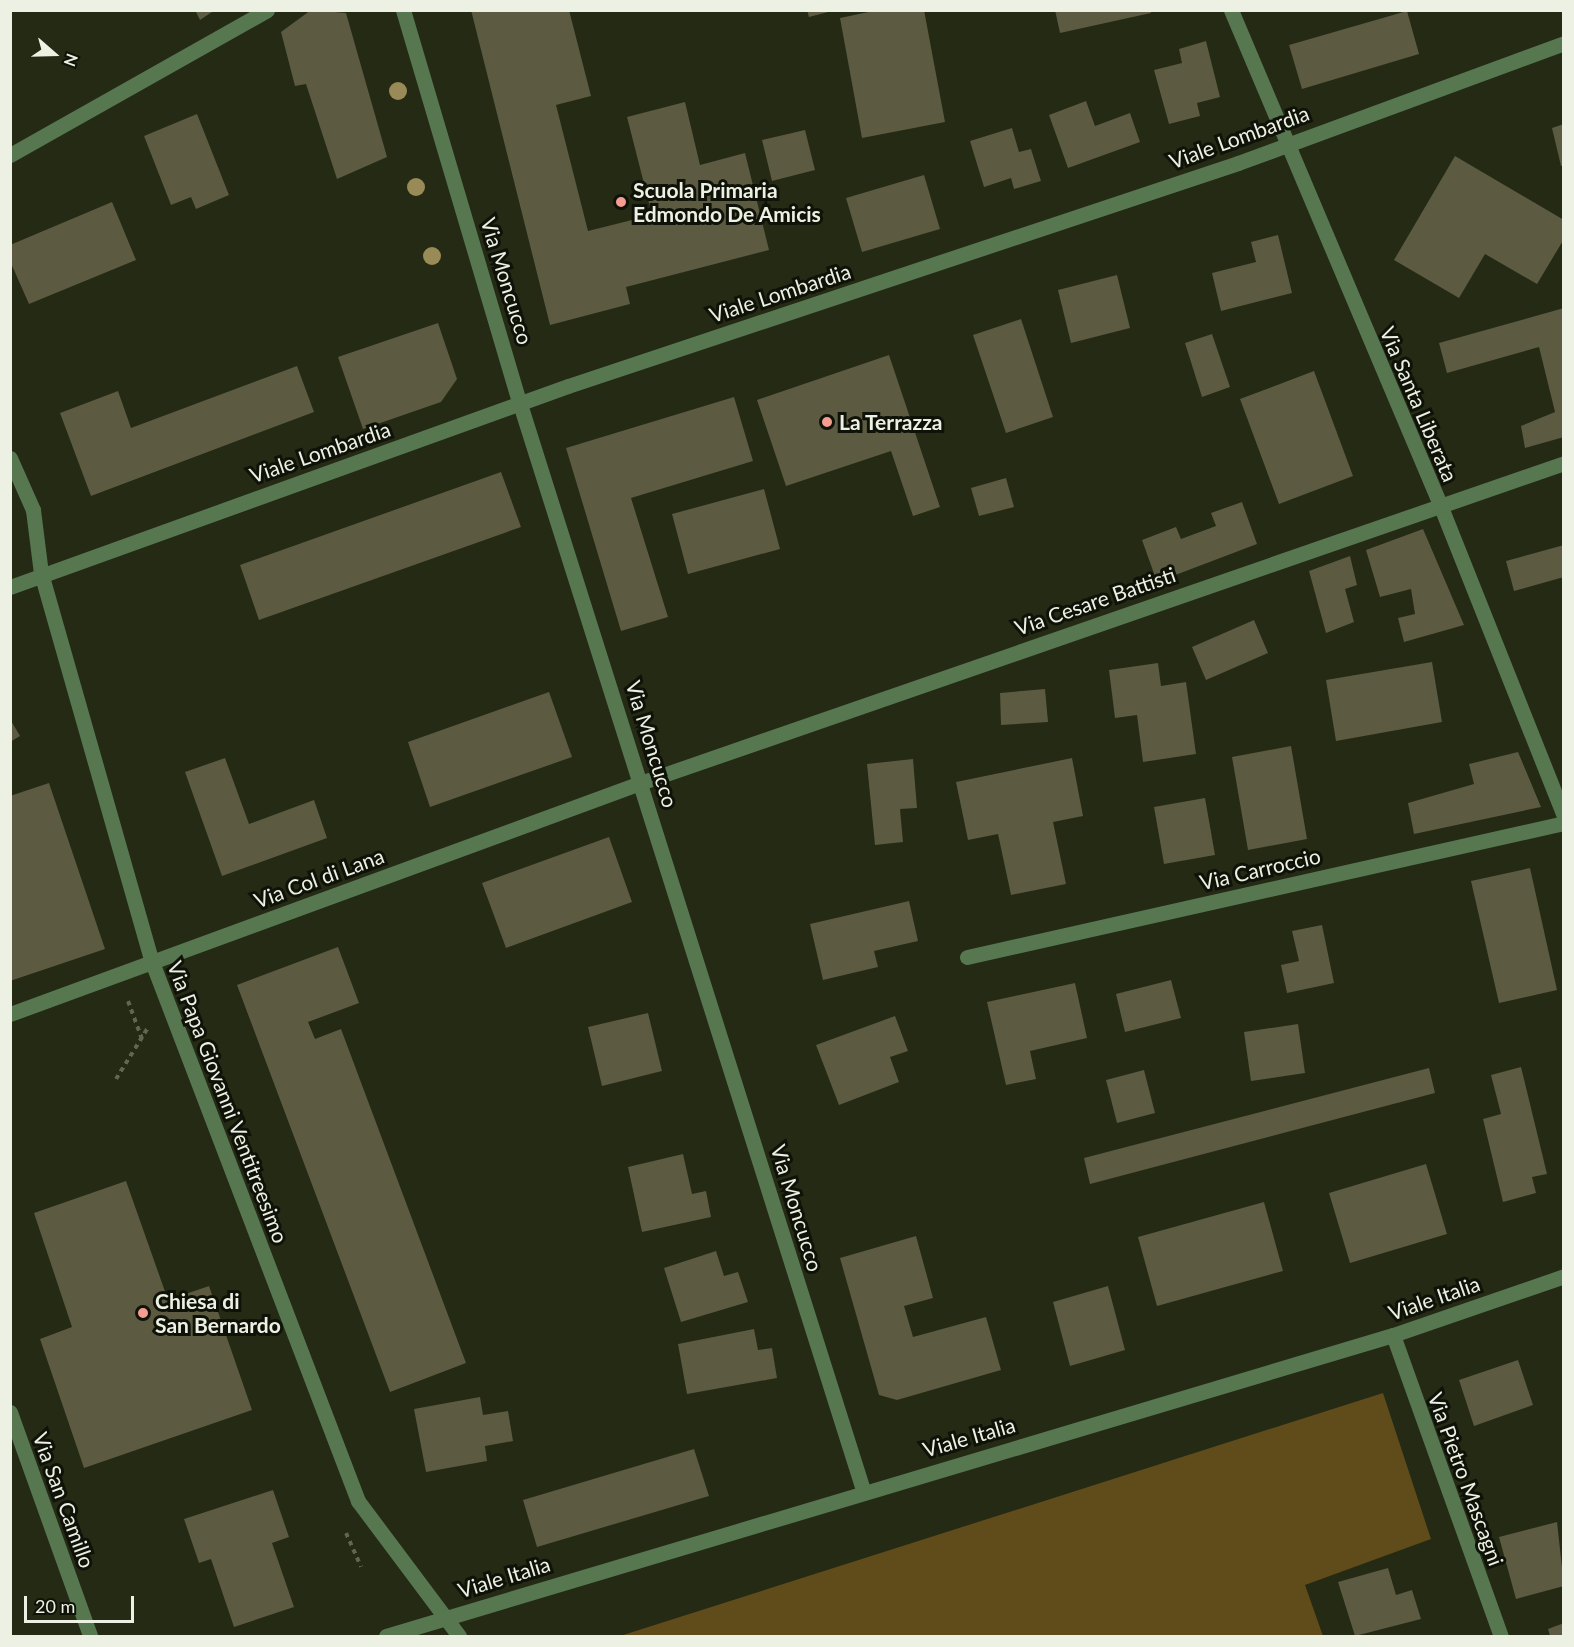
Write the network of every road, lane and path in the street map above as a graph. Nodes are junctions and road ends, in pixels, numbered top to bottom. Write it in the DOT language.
graph roads {
  1 [pos="267,10"];
  2 [pos="403,10"];
  3 [pos="1231,10"];
  4 [pos="1563,44"];
  5 [pos="1284,142"];
  6 [pos="10,154"];
  7 [pos="520,404"];
  8 [pos="10,458"];
  9 [pos="1563,464"];
  10 [pos="1439,502"];
  11 [pos="41,573"];
  12 [pos="10,587"];
  13 [pos="643,782"];
  14 [pos="1563,816"];
  15 [pos="1563,823"];
  16 [pos="967,957"];
  17 [pos="152,962"];
  18 [pos="128,1001"];
  19 [pos="10,1014"];
  20 [pos="152,1019"];
  21 [pos="142,1040"];
  22 [pos="116,1079"];
  23 [pos="1563,1276"];
  24 [pos="1393,1335"];
  25 [pos="10,1412"];
  26 [pos="863,1490"];
  27 [pos="443,1617"];
  28 [pos="90,1636"];
  29 [pos="386,1636"];
  30 [pos="459,1636"];
  31 [pos="1500,1636"];
  1 -- 6 [label="street"];
  2 -- 7 [label="street, Via Moncucco"];
  3 -- 5 [label="street, Via Santa Liberata"];
  4 -- 5 [label="street, Viale Lombardia"];
  5 -- 7 [label="street, Viale Lombardia"];
  5 -- 10 [label="street, Via Santa Liberata"];
  7 -- 11 [label="street, Viale Lombardia"];
  7 -- 13 [label="street, Via Moncucco"];
  8 -- 11 [label="street, Via Papa Giovanni Ventitreesimo"];
  9 -- 10 [label="street, Via Cesare Battisti"];
  10 -- 13 [label="street, Via Cesare Battisti"];
  10 -- 14 [label="street, Via Santa Liberata"];
  11 -- 12 [label="street, Viale Lombardia"];
  11 -- 17 [label="street, Via Papa Giovanni Ventitreesimo"];
  13 -- 17 [label="street, Via Col di Lana"];
  13 -- 26 [label="street, Via Moncucco"];
  15 -- 16 [label="street, Via Carroccio"];
  17 -- 19 [label="street, Via Col di Lana"];
  17 -- 27 [label="street, Via Papa Giovanni Ventitreesimo"];
  18 -- 21 [label="path"];
  20 -- 21 [label="path"];
  21 -- 22 [label="path"];
  23 -- 24 [label="street, Viale Italia"];
  24 -- 26 [label="street, Viale Italia"];
  24 -- 31 [label="street, Via Pietro Mascagni"];
  25 -- 28 [label="street, Via San Camillo"];
  26 -- 27 [label="street, Viale Italia"];
  27 -- 29 [label="street, Viale Italia"];
  27 -- 30 [label="street, Via Papa Giovanni Ventitreesimo"];
}
